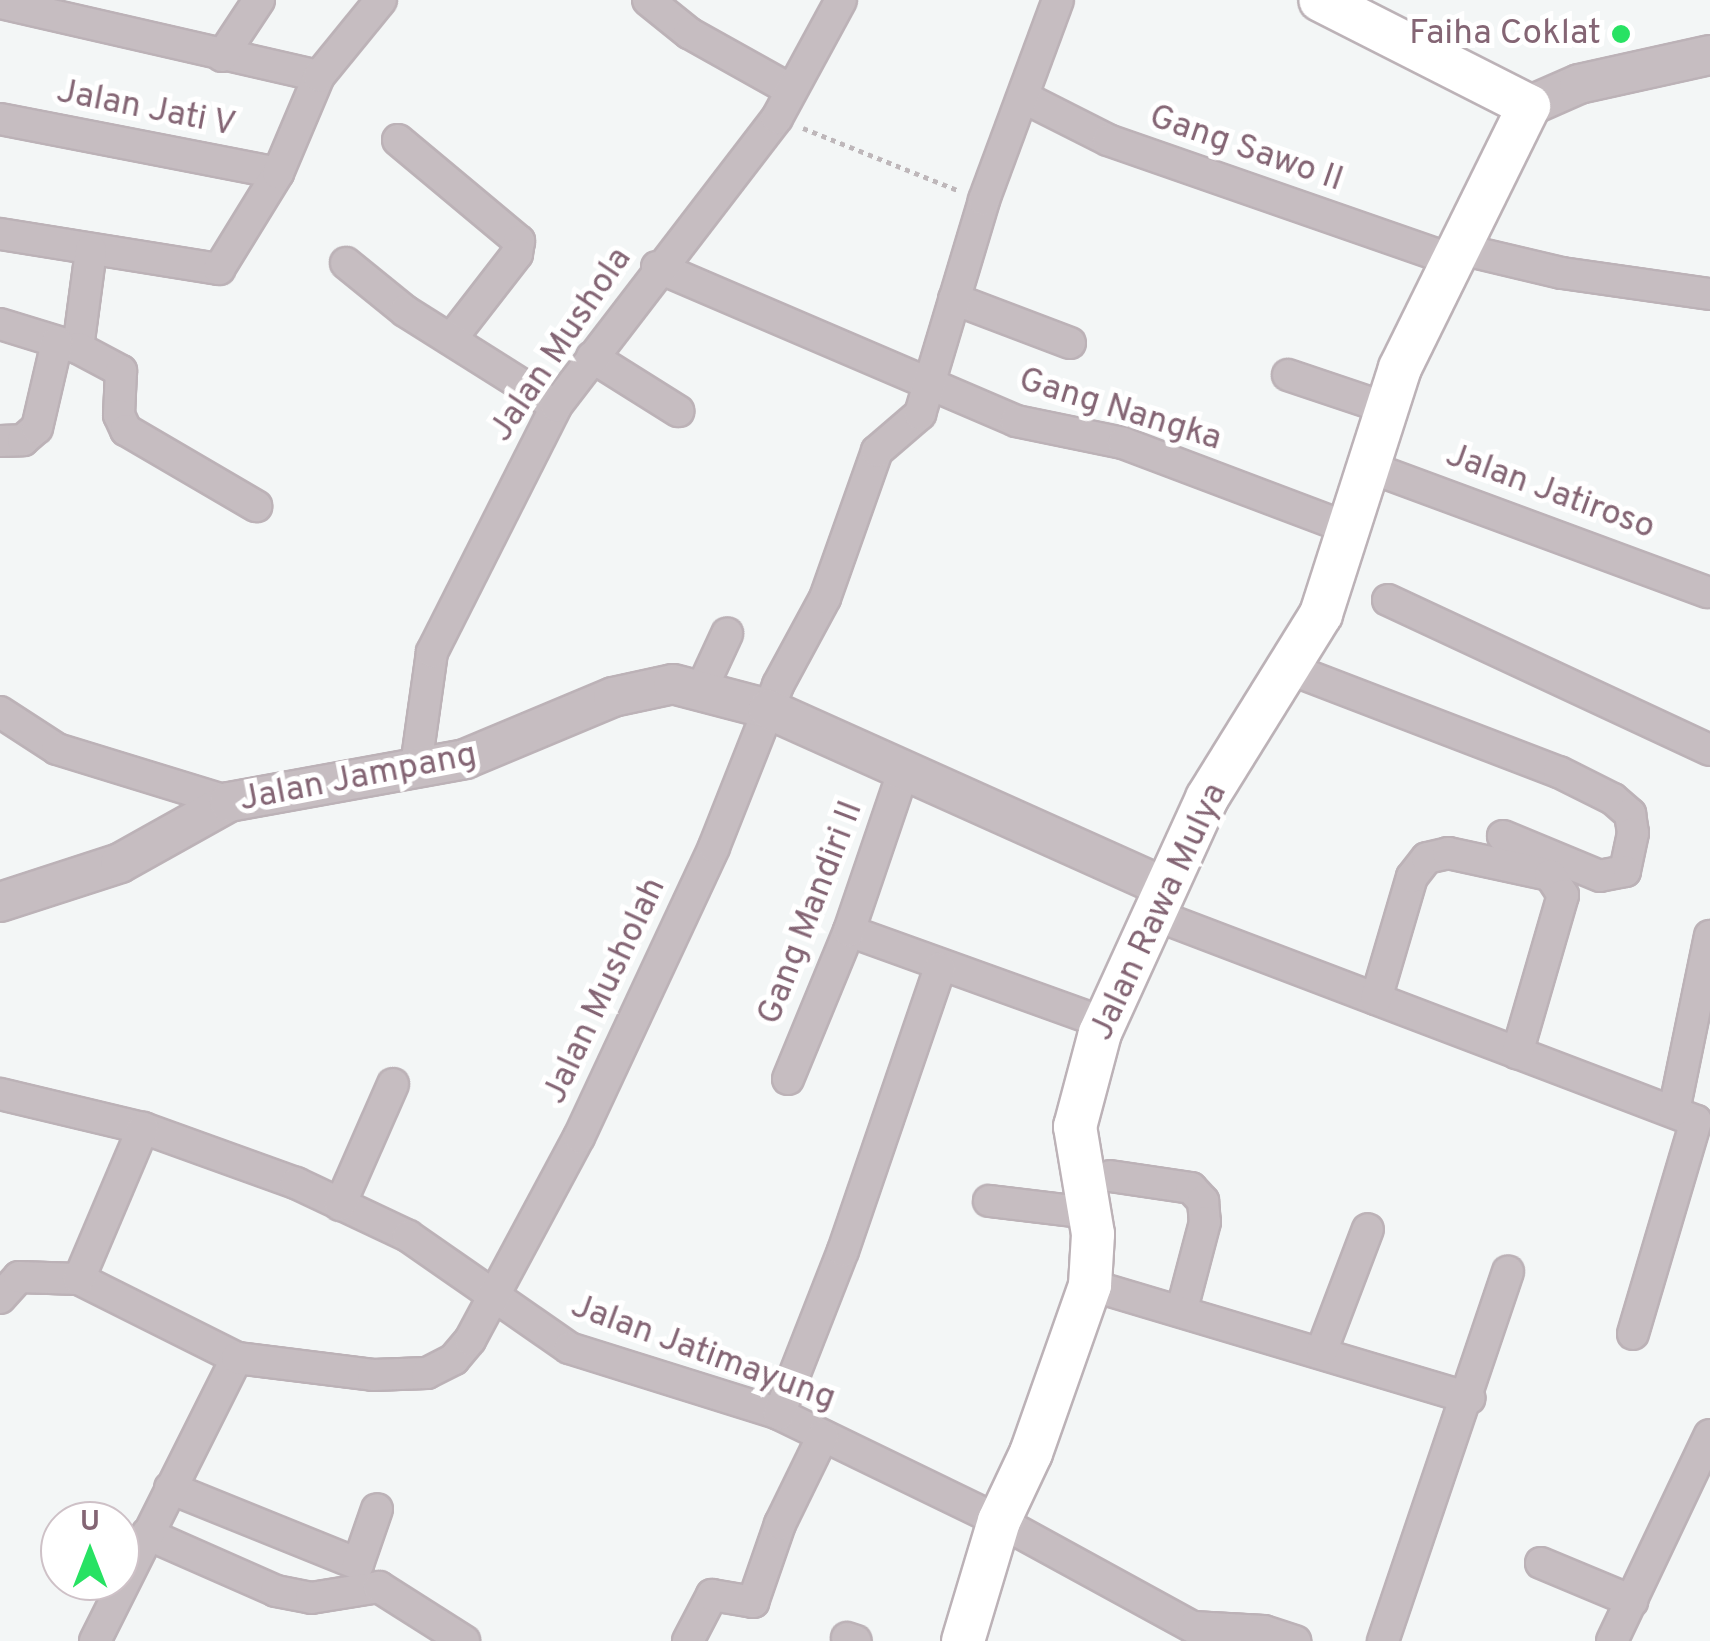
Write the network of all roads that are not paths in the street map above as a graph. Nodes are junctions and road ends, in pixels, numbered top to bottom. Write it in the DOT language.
graph roads {
  1 [pos="106,0"];
  2 [pos="259,0"];
  3 [pos="381,0"];
  4 [pos="648,0"];
  5 [pos="841,0"];
  6 [pos="1058,0"];
  7 [pos="1320,0"];
  8 [pos="0,3"];
  9 [pos="45,5"];
  10 [pos="87,27"];
  11 [pos="222,56"];
  12 [pos="1710,56"];
  13 [pos="319,76"];
  14 [pos="791,90"];
  15 [pos="1022,98"];
  16 [pos="1528,106"];
  17 [pos="0,119"];
  18 [pos="398,140"];
  19 [pos="278,174"];
  20 [pos="0,234"];
  21 [pos="91,250"];
  22 [pos="1453,254"];
  23 [pos="346,264"];
  24 [pos="657,266"];
  25 [pos="1710,294"];
  26 [pos="954,298"];
  27 [pos="0,324"];
  28 [pos="451,338"];
  29 [pos="1070,343"];
  30 [pos="68,345"];
  31 [pos="592,357"];
  32 [pos="1288,376"];
  33 [pos="926,381"];
  34 [pos="556,406"];
  35 [pos="1386,408"];
  36 [pos="678,412"];
  37 [pos="0,441"];
  38 [pos="1366,466"];
  39 [pos="256,506"];
  40 [pos="1350,529"];
  41 [pos="1707,592"];
  42 [pos="1388,600"];
  43 [pos="727,634"];
  44 [pos="1290,669"];
  45 [pos="702,688"];
  46 [pos="768,709"];
  47 [pos="0,712"];
  48 [pos="1710,750"];
  49 [pos="416,766"];
  50 [pos="903,772"];
  51 [pos="229,802"];
  52 [pos="1503,836"];
  53 [pos="1156,900"];
  54 [pos="0,902"];
  55 [pos="849,932"];
  56 [pos="1710,936"];
  57 [pos="940,968"];
  58 [pos="1376,1000"];
  59 [pos="1104,1023"];
  60 [pos="1517,1053"];
  61 [pos="788,1080"];
  62 [pos="393,1084"];
  63 [pos="0,1094"];
  64 [pos="1694,1119"];
  65 [pos="143,1128"];
  66 [pos="1110,1176"];
  67 [pos="989,1202"];
  68 [pos="340,1206"];
  69 [pos="1090,1213"];
  70 [pos="1368,1229"];
  71 [pos="1508,1272"];
  72 [pos="80,1279"];
  73 [pos="1090,1285"];
  74 [pos="489,1296"];
  75 [pos="0,1298"];
  76 [pos="1182,1309"];
  77 [pos="1634,1334"];
  78 [pos="1322,1350"];
  79 [pos="238,1358"];
  80 [pos="1470,1398"];
  81 [pos="778,1414"];
  82 [pos="823,1436"];
  83 [pos="1707,1449"];
  84 [pos="170,1488"];
  85 [pos="378,1509"];
  86 [pos="999,1521"];
  87 [pos="147,1534"];
  88 [pos="1541,1563"];
  89 [pos="1632,1601"];
  90 [pos="95,1641"];
  91 [pos="464,1641"];
  92 [pos="688,1641"];
  93 [pos="963,1641"];
  94 [pos="1294,1641"];
  95 [pos="1383,1641"];
  96 [pos="1612,1641"];
  1 -- 10 [label="street"];
  2 -- 11 [label="street"];
  3 -- 13 [label="street"];
  4 -- 14 [label="street"];
  5 -- 14 [label="street, Jalan Mushola"];
  6 -- 15 [label="street, Jalan Musholah"];
  7 -- 16 [label="main road"];
  8 -- 9 [label="street"];
  9 -- 10 [label="street"];
  10 -- 11 [label="street"];
  11 -- 13 [label="street"];
  12 -- 16 [label="street"];
  13 -- 19 [label="street"];
  14 -- 24 [label="street, Jalan Mushola"];
  15 -- 22 [label="street, Gang Sawo II"];
  15 -- 26 [label="street, Jalan Musholah"];
  16 -- 22 [label="main road, Jalan Rawa Mulya"];
  17 -- 19 [label="street, Jalan Jati V"];
  18 -- 28 [label="street"];
  19 -- 21 [label="street"];
  20 -- 21 [label="street"];
  21 -- 30 [label="street"];
  22 -- 25 [label="street, Gang Sawo II"];
  22 -- 35 [label="main road, Jalan Rawa Mulya"];
  23 -- 28 [label="street"];
  24 -- 31 [label="street, Jalan Mushola"];
  24 -- 33 [label="street, Gang Nangka"];
  26 -- 29 [label="street"];
  26 -- 33 [label="street, Jalan Musholah"];
  27 -- 30 [label="street"];
  28 -- 34 [label="street"];
  30 -- 37 [label="street"];
  30 -- 39 [label="street"];
  31 -- 34 [label="street, Jalan Mushola"];
  31 -- 36 [label="street"];
  32 -- 35 [label="street"];
  33 -- 40 [label="street, Gang Nangka"];
  33 -- 46 [label="street, Jalan Musholah"];
  34 -- 49 [label="street, Jalan Mushola"];
  35 -- 38 [label="main road, Jalan Rawa Mulya"];
  38 -- 40 [label="main road, Jalan Rawa Mulya"];
  38 -- 41 [label="street, Jalan Jatiroso"];
  40 -- 44 [label="main road, Jalan Rawa Mulya"];
  42 -- 48 [label="street"];
  43 -- 45 [label="street"];
  44 -- 52 [label="street"];
  44 -- 53 [label="main road, Jalan Rawa Mulya"];
  45 -- 46 [label="street, Jalan Jampang"];
  45 -- 49 [label="street, Jalan Jampang"];
  46 -- 50 [label="street, Jalan Jampang"];
  46 -- 74 [label="street, Jalan Musholah"];
  47 -- 51 [label="street"];
  49 -- 51 [label="street, Jalan Jampang"];
  50 -- 53 [label="street, Jalan Jampang"];
  50 -- 55 [label="street, Gang Mandiri II"];
  51 -- 54 [label="street, Jalan Jampang"];
  53 -- 58 [label="street"];
  53 -- 59 [label="main road, Jalan Rawa Mulya"];
  55 -- 57 [label="street"];
  55 -- 61 [label="street, Gang Mandiri II"];
  56 -- 64 [label="street"];
  57 -- 59 [label="street"];
  57 -- 81 [label="street"];
  58 -- 60 [label="street"];
  58 -- 60 [label="street"];
  59 -- 69 [label="main road, Jalan Rawa Mulya"];
  60 -- 64 [label="street"];
  62 -- 68 [label="street"];
  63 -- 65 [label="street, Jalan Jatimayung"];
  64 -- 77 [label="street"];
  65 -- 68 [label="street, Jalan Jatimayung"];
  65 -- 72 [label="street"];
  66 -- 76 [label="street"];
  67 -- 69 [label="street"];
  68 -- 74 [label="street, Jalan Jatimayung"];
  69 -- 73 [label="main road, Jalan Rawa Mulya"];
  70 -- 78 [label="street"];
  71 -- 80 [label="street"];
  72 -- 75 [label="street"];
  72 -- 79 [label="street, Jalan Musholah"];
  73 -- 76 [label="street"];
  73 -- 86 [label="main road, Jalan Rawa Mulya"];
  74 -- 79 [label="street, Jalan Musholah"];
  74 -- 81 [label="street, Jalan Jatimayung"];
  76 -- 78 [label="street"];
  78 -- 80 [label="street"];
  79 -- 84 [label="street"];
  80 -- 95 [label="street"];
  81 -- 82 [label="street, Jalan Jatimayung"];
  82 -- 86 [label="street, Jalan Jatimayung"];
  82 -- 92 [label="street"];
  83 -- 89 [label="street"];
  84 -- 85 [label="street"];
  84 -- 87 [label="street"];
  86 -- 93 [label="main road, Jalan Rawa Mulya"];
  86 -- 94 [label="street, Jalan Jatimayung"];
  87 -- 90 [label="street"];
  87 -- 91 [label="street"];
  88 -- 89 [label="street"];
  89 -- 96 [label="street"];
}
